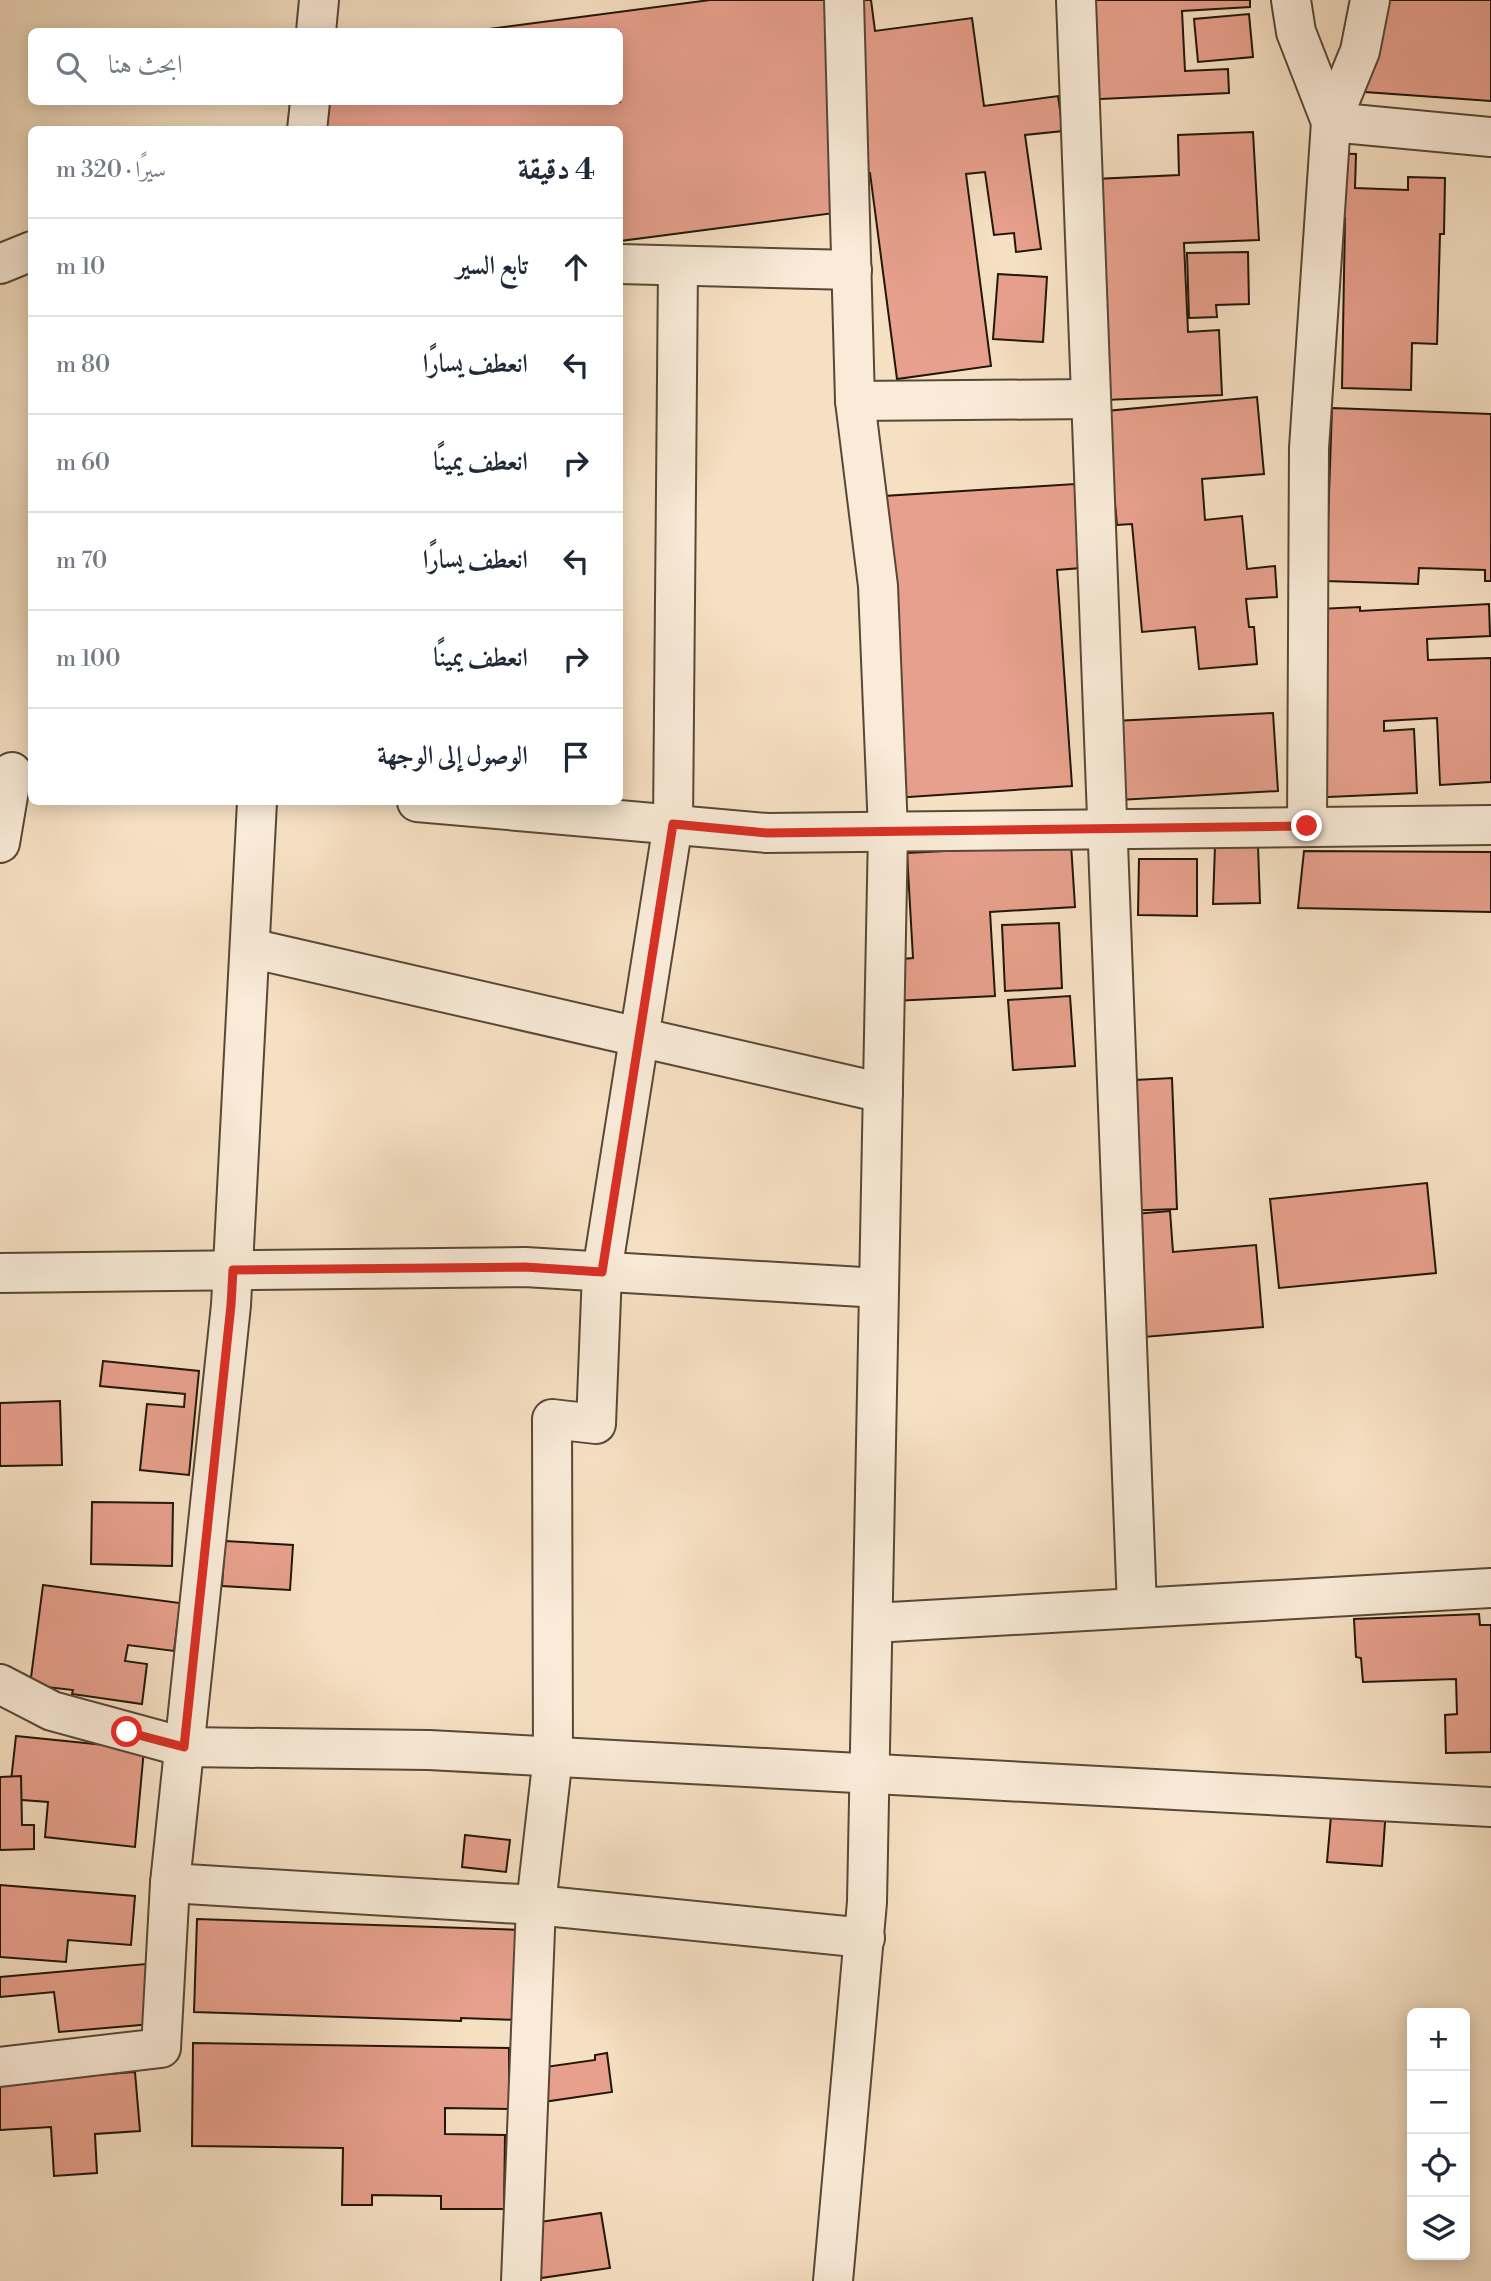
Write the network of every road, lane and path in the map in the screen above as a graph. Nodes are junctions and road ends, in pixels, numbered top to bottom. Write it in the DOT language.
graph roads {
  1 [pos="319,0"];
  2 [pos="844,0"];
  3 [pos="1076,0"];
  4 [pos="1292,0"];
  5 [pos="1370,0"];
  6 [pos="316,28"];
  7 [pos="310,105"];
  8 [pos="1331,122"];
  9 [pos="307,126"];
  10 [pos="1491,137"];
  11 [pos="28,253"];
  12 [pos="0,264"];
  13 [pos="623,264"];
  14 [pos="678,266"];
  15 [pos="852,270"];
  16 [pos="1091,399"];
  17 [pos="855,401"];
  18 [pos="14,772"];
  19 [pos="257,805"];
  20 [pos="452,805"];
  21 [pos="673,824"];
  22 [pos="1491,825"];
  23 [pos="1307,826"];
  24 [pos="1107,828"];
  25 [pos="888,831"];
  26 [pos="0,843"];
  27 [pos="250,948"];
  28 [pos="639,1037"];
  29 [pos="883,1093"];
  30 [pos="233,1270"];
  31 [pos="602,1272"];
  32 [pos="0,1273"];
  33 [pos="879,1288"];
  34 [pos="1491,1588"];
  35 [pos="1137,1608"];
  36 [pos="873,1623"];
  37 [pos="0,1684"];
  38 [pos="184,1747"];
  39 [pos="553,1756"];
  40 [pos="870,1773"];
  41 [pos="1491,1807"];
  42 [pos="170,1883"];
  43 [pos="536,1905"];
  44 [pos="865,1938"];
  45 [pos="0,2067"];
  46 [pos="521,2281"];
  47 [pos="832,2281"];
  1 -- 6 [label="street"];
  2 -- 15 [label="street"];
  3 -- 16 [label="street"];
  4 -- 8 [label="street"];
  5 -- 8 [label="street"];
  7 -- 9 [label="street"];
  8 -- 10 [label="street"];
  8 -- 23 [label="street"];
  11 -- 12 [label="street"];
  13 -- 14 [label="street"];
  14 -- 15 [label="street"];
  14 -- 21 [label="street"];
  15 -- 17 [label="street"];
  16 -- 17 [label="street"];
  16 -- 24 [label="street"];
  17 -- 25 [label="street"];
  18 -- 26 [label="street"];
  19 -- 27 [label="street"];
  20 -- 21 [label="street"];
  21 -- 25 [label="street"];
  21 -- 28 [label="street"];
  22 -- 23 [label="street"];
  23 -- 24 [label="street"];
  24 -- 25 [label="street"];
  24 -- 35 [label="street"];
  25 -- 29 [label="street"];
  27 -- 28 [label="street"];
  27 -- 30 [label="street"];
  28 -- 29 [label="street"];
  28 -- 31 [label="street"];
  29 -- 33 [label="street"];
  30 -- 31 [label="street"];
  30 -- 32 [label="street"];
  30 -- 38 [label="street"];
  31 -- 33 [label="street"];
  31 -- 39 [label="street"];
  33 -- 36 [label="street"];
  34 -- 35 [label="street"];
  35 -- 36 [label="street"];
  36 -- 40 [label="street"];
  37 -- 38 [label="street"];
  38 -- 39 [label="street"];
  38 -- 42 [label="street"];
  39 -- 40 [label="street"];
  39 -- 43 [label="street"];
  40 -- 41 [label="street"];
  40 -- 44 [label="street"];
  42 -- 43 [label="street"];
  42 -- 45 [label="street"];
  43 -- 44 [label="street"];
  43 -- 46 [label="street"];
  44 -- 47 [label="street"];
}
